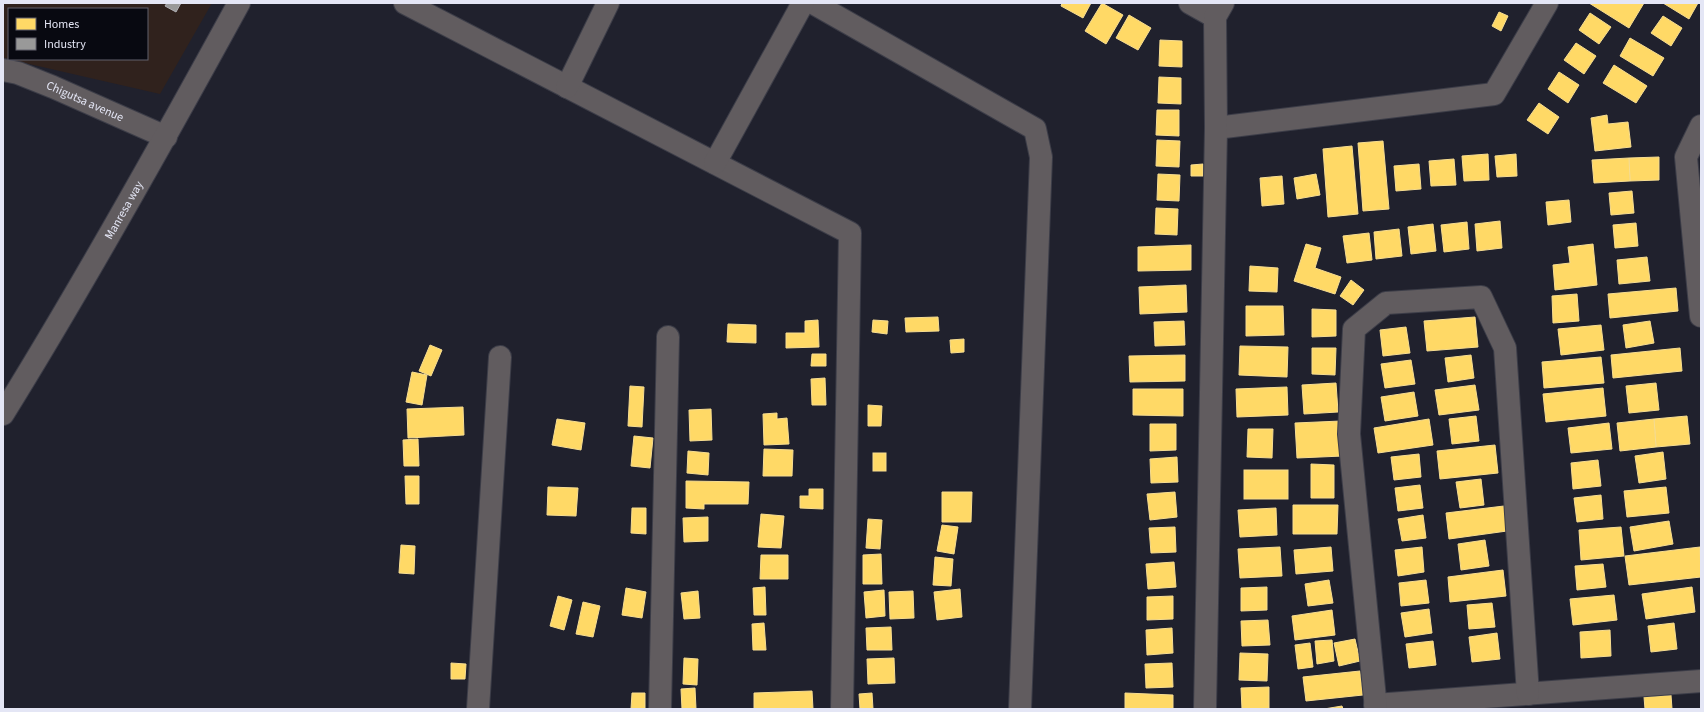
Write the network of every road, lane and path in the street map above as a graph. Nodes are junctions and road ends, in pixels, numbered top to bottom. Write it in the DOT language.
graph roads {
  1 [pos="239,3"];
  2 [pos="608,3"];
  3 [pos="803,3"];
  4 [pos="813,3"];
  5 [pos="1190,3"];
  6 [pos="1547,3"];
  7 [pos="408,4"];
  8 [pos="1219,10"];
  9 [pos="3,70"];
  10 [pos="566,86"];
  11 [pos="1701,126"];
  12 [pos="1216,128"];
  13 [pos="166,137"];
  14 [pos="715,164"];
  15 [pos="1701,316"];
  16 [pos="668,337"];
  17 [pos="500,357"];
  18 [pos="3,414"];
  19 [pos="1701,681"];
  20 [pos="1528,694"];
  21 [pos="1376,707"];
  22 [pos="478,709"];
  23 [pos="660,709"];
  24 [pos="842,709"];
  25 [pos="1020,709"];
  26 [pos="1205,709"];
  1 -- 13 [label="street, Manresa way"];
  2 -- 10 [label="street"];
  3 -- 14 [label="street"];
  4 -- 25 [label="street"];
  5 -- 8 [label="street"];
  6 -- 12 [label="street"];
  7 -- 10 [label="street"];
  8 -- 12 [label="street"];
  9 -- 13 [label="street, Chigutsa avenue"];
  10 -- 14 [label="street"];
  11 -- 15 [label="street"];
  12 -- 26 [label="street"];
  13 -- 18 [label="street, Manresa way"];
  14 -- 24 [label="street"];
  16 -- 23 [label="street"];
  17 -- 22 [label="street"];
  19 -- 20 [label="street"];
  20 -- 21 [label="street"];
  20 -- 21 [label="street"];
}
